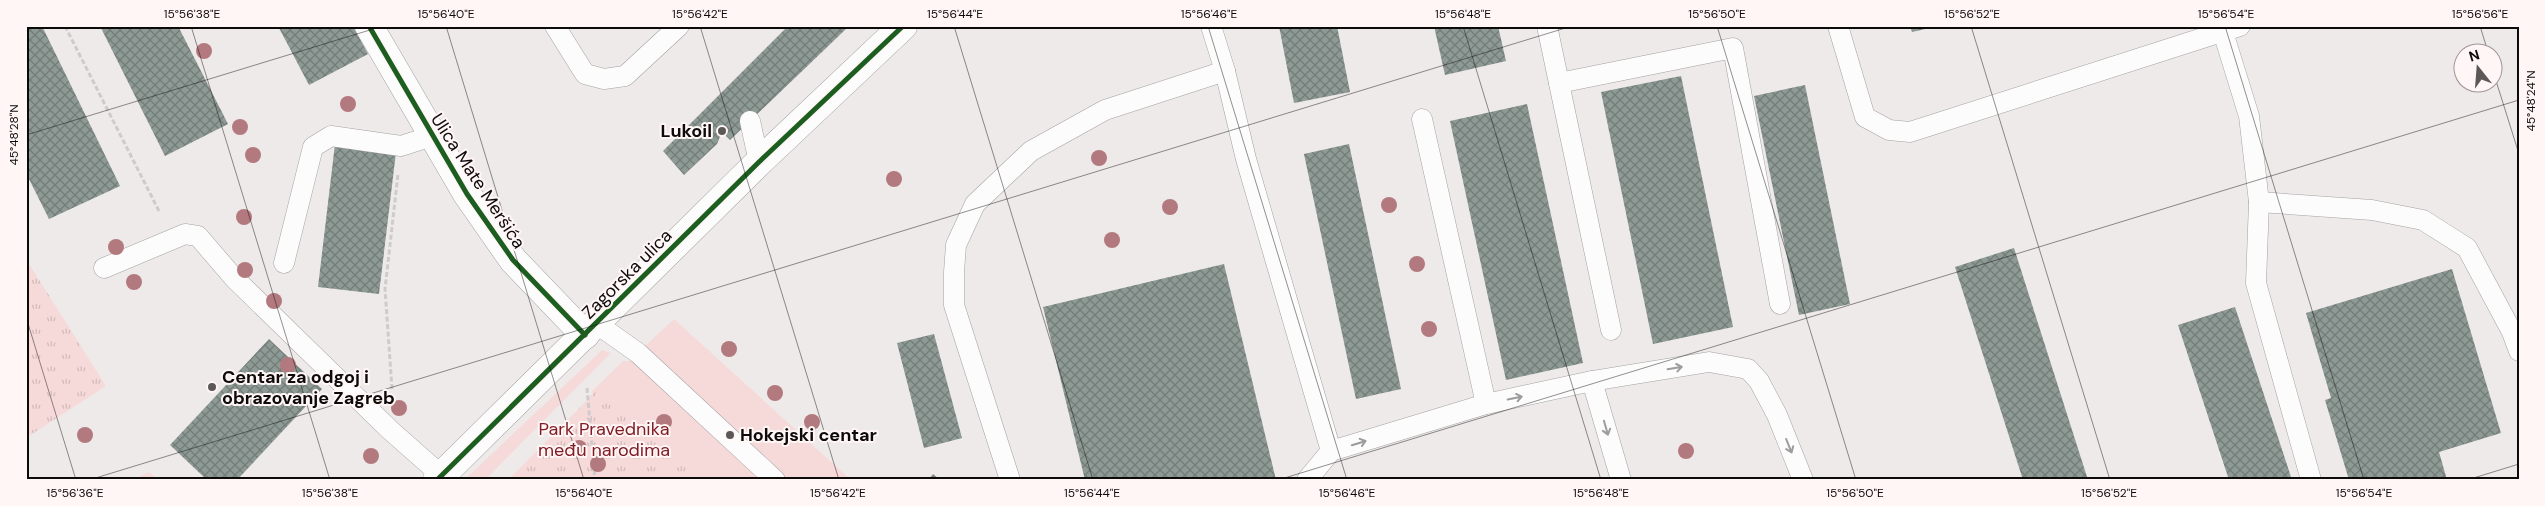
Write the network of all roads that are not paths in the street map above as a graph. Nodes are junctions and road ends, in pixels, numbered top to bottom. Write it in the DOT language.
graph roads {
  1 [pos="369,26"];
  2 [pos="555,26"];
  3 [pos="679,26"];
  4 [pos="903,26"];
  5 [pos="1211,26"];
  6 [pos="1547,26"];
  7 [pos="1838,26"];
  8 [pos="2231,29"];
  9 [pos="1225,71"];
  10 [pos="1559,83"];
  11 [pos="1422,119"];
  12 [pos="750,121"];
  13 [pos="432,136"];
  14 [pos="759,162"];
  15 [pos="2259,202"];
  16 [pos="284,263"];
  17 [pos="104,268"];
  18 [pos="1780,304"];
  19 [pos="591,329"];
  20 [pos="1612,330"];
  21 [pos="2519,351"];
  22 [pos="1592,381"];
  23 [pos="1486,404"];
  24 [pos="1332,451"];
  25 [pos="439,478"];
  26 [pos="774,480"];
  27 [pos="1010,480"];
  28 [pos="1307,480"];
  29 [pos="1621,480"];
  30 [pos="1803,480"];
  31 [pos="2311,480"];
  1 -- 13 [label="street, Ulica Mate Meršića"];
  2 -- 3 [label="lane"];
  4 -- 14 [label="street, Zagorska ulica"];
  5 -- 9 [label="lane"];
  6 -- 10 [label="lane"];
  7 -- 8 [label="lane"];
  8 -- 15 [label="lane"];
  9 -- 24 [label="lane"];
  9 -- 27 [label="lane"];
  10 -- 18 [label="lane"];
  10 -- 20 [label="lane"];
  11 -- 23 [label="lane"];
  12 -- 14 [label="lane"];
  13 -- 16 [label="lane"];
  13 -- 19 [label="street, Ulica Mate Meršića"];
  14 -- 19 [label="street, Zagorska ulica"];
  15 -- 21 [label="lane"];
  15 -- 31 [label="lane"];
  17 -- 25 [label="lane"];
  19 -- 25 [label="street, Zagorska ulica"];
  19 -- 26 [label="lane"];
  23 -- 22 [label="lane, one-way"];
  22 -- 29 [label="lane, one-way"];
  22 -- 30 [label="lane, one-way"];
  24 -- 23 [label="lane, one-way"];
  24 -- 28 [label="lane"];
}
